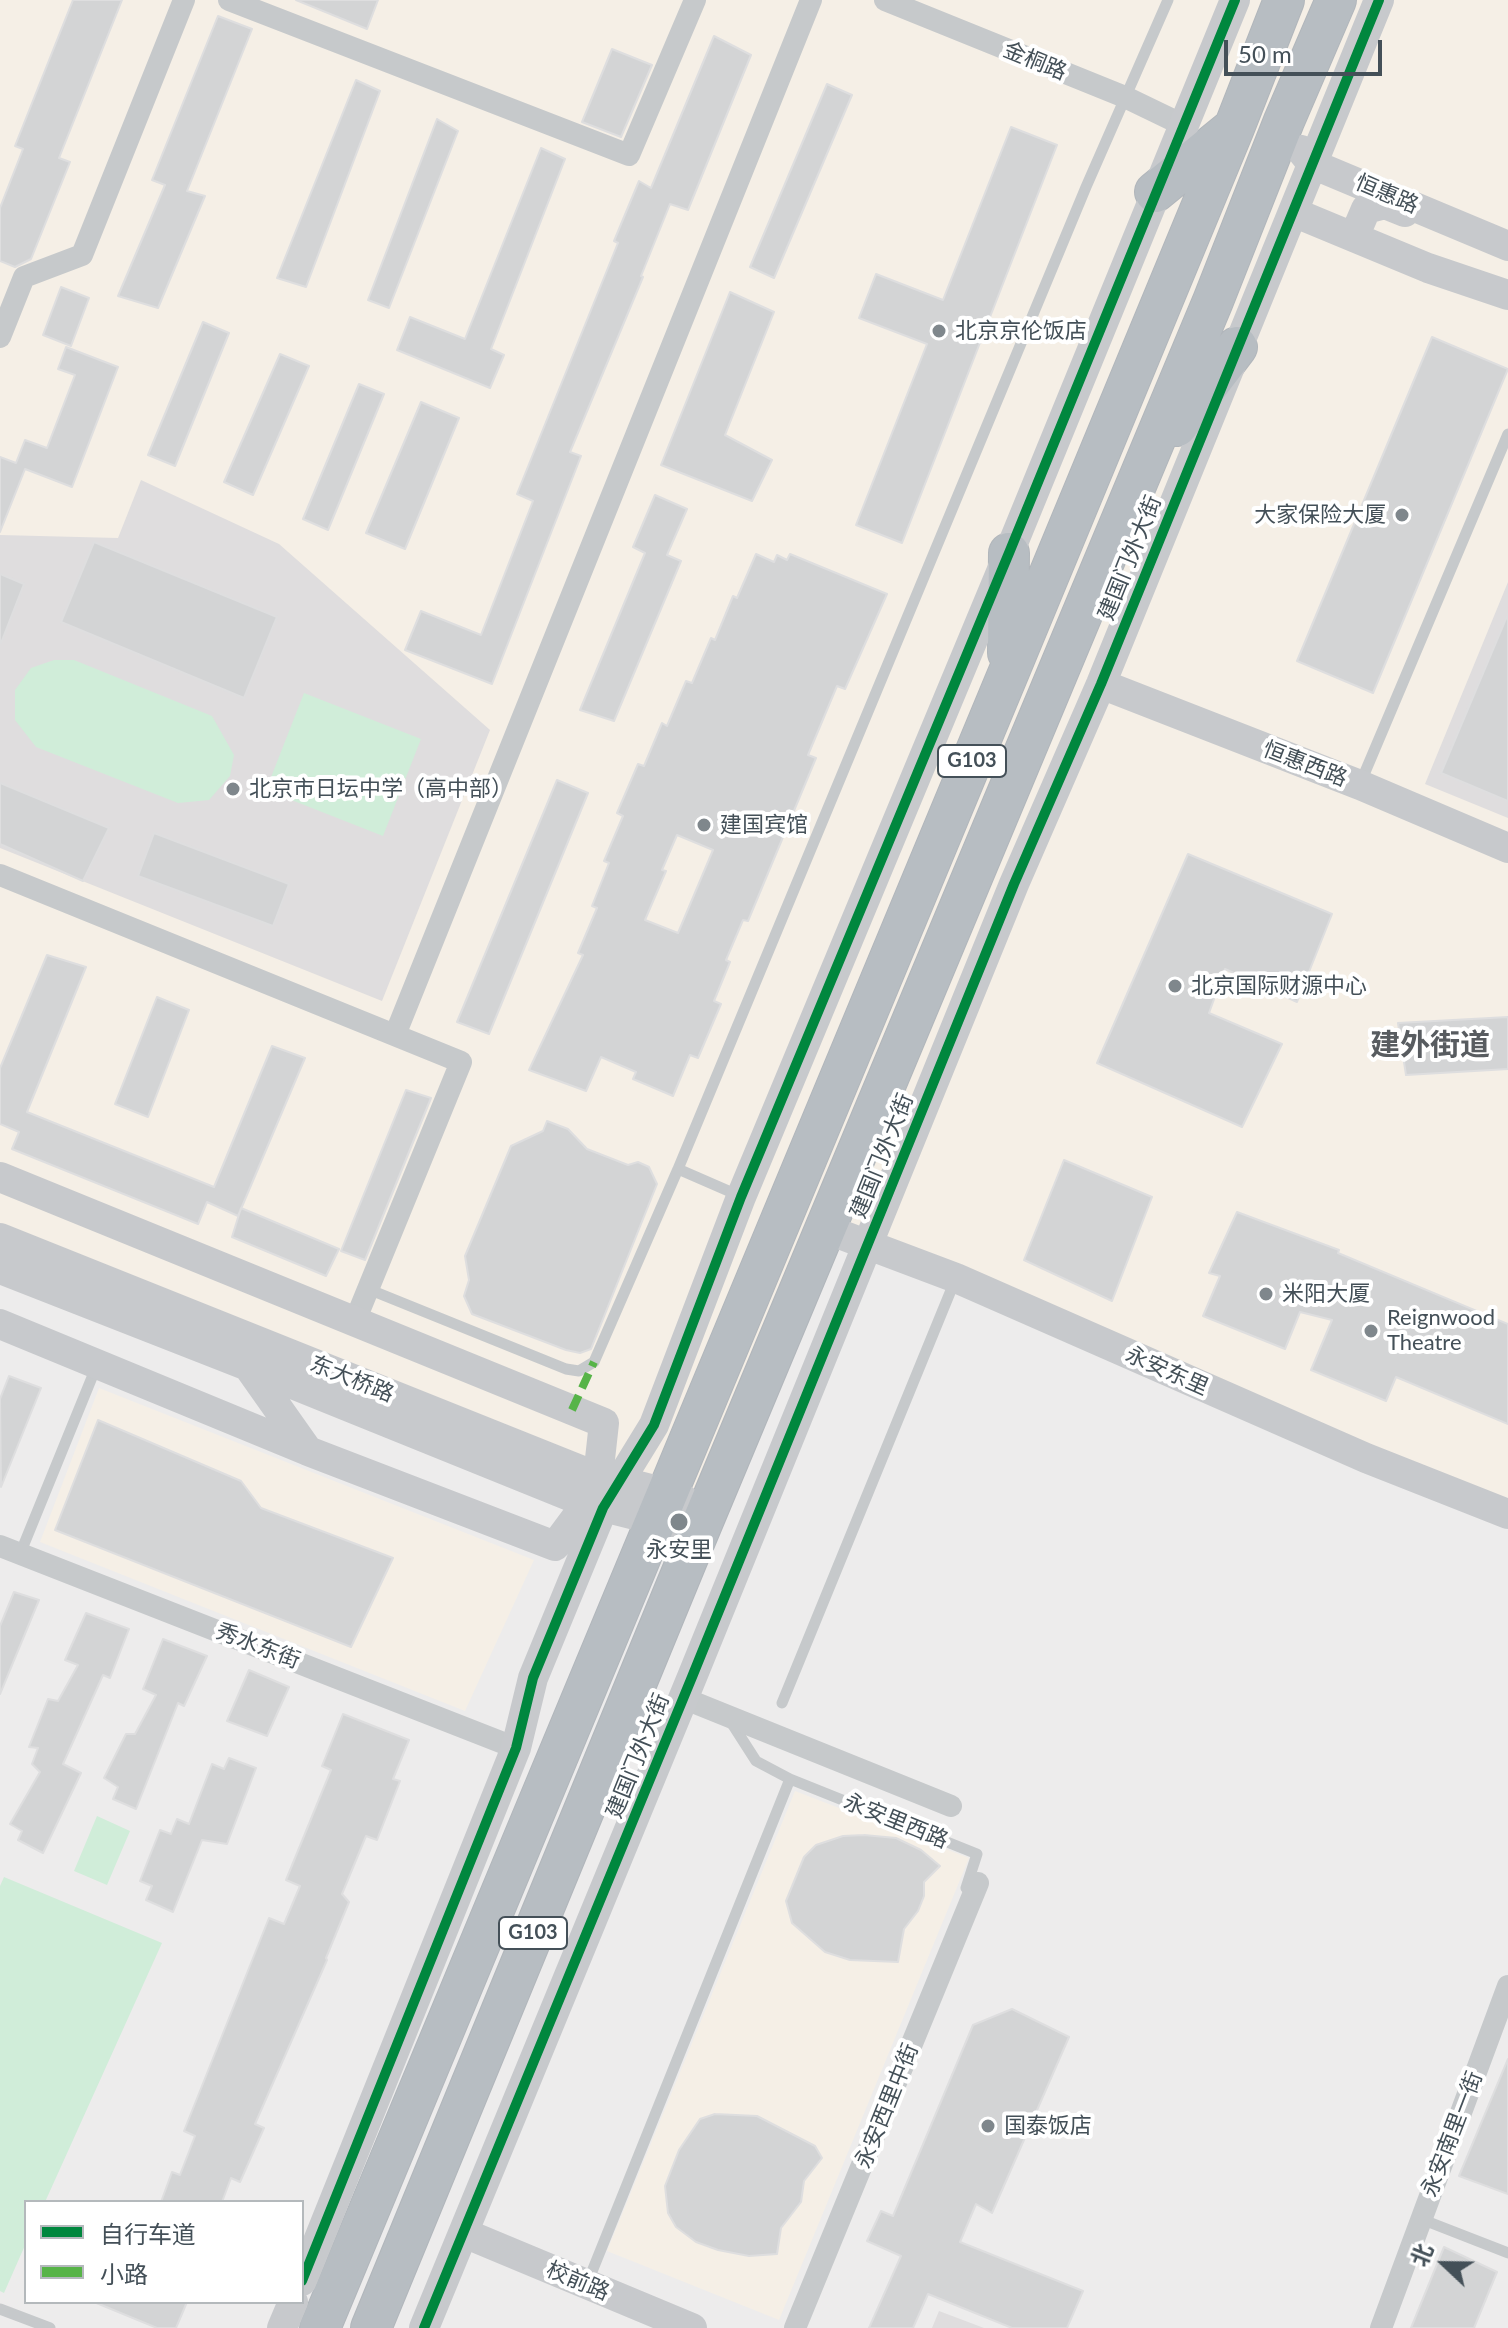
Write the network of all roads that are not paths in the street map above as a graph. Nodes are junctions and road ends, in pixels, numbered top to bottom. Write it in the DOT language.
graph roads {
  1 [pos="184,0"];
  2 [pos="695,0"];
  3 [pos="811,0"];
  4 [pos="885,0"];
  5 [pos="1168,0"];
  6 [pos="1235,0"];
  7 [pos="1284,0"];
  8 [pos="1336,0"];
  9 [pos="1379,0"];
  10 [pos="236,1"];
  11 [pos="1125,97"];
  12 [pos="1284,121"];
  13 [pos="1183,125"];
  14 [pos="1234,128"];
  15 [pos="1312,164"];
  16 [pos="1155,192"];
  17 [pos="1293,212"];
  18 [pos="1354,237"];
  19 [pos="1508,248"];
  20 [pos="1508,295"];
  21 [pos="0,337"];
  22 [pos="1237,347"];
  23 [pos="1508,434"];
  24 [pos="1141,474"];
  25 [pos="1009,553"];
  26 [pos="1008,674"];
  27 [pos="1101,684"];
  28 [pos="1360,785"];
  29 [pos="1508,848"];
  30 [pos="0,875"];
  31 [pos="395,1035"];
  32 [pos="678,1169"];
  33 [pos="0,1177"];
  34 [pos="741,1197"];
  35 [pos="826,1229"];
  36 [pos="0,1238"];
  37 [pos="867,1243"];
  38 [pos="0,1269"];
  39 [pos="956,1278"];
  40 [pos="368,1289"];
  41 [pos="355,1321"];
  42 [pos="0,1324"];
  43 [pos="98,1364"];
  44 [pos="248,1366"];
  45 [pos="308,1451"];
  46 [pos="602,1492"];
  47 [pos="660,1507"];
  48 [pos="1508,1514"];
  49 [pos="702,1524"];
  50 [pos="10,1550"];
  51 [pos="683,1698"];
  52 [pos="782,1703"];
  53 [pos="726,1715"];
  54 [pos="516,1748"];
  55 [pos="790,1779"];
  56 [pos="951,1806"];
  57 [pos="978,1883"];
  58 [pos="943,1970"];
  59 [pos="1508,1986"];
  60 [pos="1420,2219"];
  61 [pos="327,2222"];
  62 [pos="464,2233"];
  63 [pos="1508,2253"];
  64 [pos="304,2276"];
  65 [pos="586,2284"];
  66 [pos="292,2304"];
  67 [pos="0,2309"];
  68 [pos="50,2328"];
  69 [pos="282,2328"];
  70 [pos="318,2328"];
  71 [pos="371,2328"];
  72 [pos="424,2328"];
  73 [pos="692,2328"];
  74 [pos="795,2328"];
  75 [pos="1381,2328"];
  1 -- 21 [label="street"];
  2 -- 10 [label="street"];
  3 -- 31 [label="street"];
  4 -- 11 [label="street, 金桐路"];
  5 -- 11 [label="lane"];
  6 -- 13 [label="street"];
  7 -- 14 [label="highway, G103"];
  8 -- 12 [label="highway, 建国门外大街 / G103"];
  9 -- 15 [label="street, 建国门外大街"];
  11 -- 13 [label="street, 金桐路"];
  11 -- 32 [label="lane"];
  12 -- 15 [label="street"];
  12 -- 24 [label="highway, 建国门外大街 / G103"];
  13 -- 16 [label="street"];
  14 -- 16 [label="highway"];
  14 -- 26 [label="highway, G103"];
  15 -- 17 [label="street, 建国门外大街"];
  15 -- 19 [label="street, 恒惠路"];
  16 -- 25 [label="street"];
  17 -- 18 [label="street"];
  17 -- 22 [label="street, 建国门外大街"];
  18 -- 19 [label="street"];
  18 -- 20 [label="street"];
  22 -- 24 [label="highway"];
  22 -- 27 [label="street, 建国门外大街"];
  23 -- 28 [label="lane"];
  24 -- 35 [label="highway, 建国门外大街 / G103"];
  25 -- 26 [label="highway"];
  25 -- 34 [label="street"];
  26 -- 47 [label="highway, G103"];
  27 -- 28 [label="street, 恒惠西路"];
  27 -- 37 [label="street, 建国门外大街"];
  28 -- 29 [label="street, 恒惠西路"];
  30 -- 31 [label="street"];
  31 -- 40 [label="street"];
  32 -- 34 [label="lane"];
  32 -- 40 [label="lane"];
  33 -- 41 [label="street"];
  34 -- 46 [label="street"];
  35 -- 37 [label="street, 永安东里"];
  35 -- 49 [label="highway, 建国门外大街 / G103"];
  36 -- 46 [label="street, 东大桥路"];
  37 -- 39 [label="street, 永安东里"];
  37 -- 51 [label="street, 建国门外大街"];
  38 -- 44 [label="street, 东大桥路"];
  39 -- 48 [label="street, 永安东里"];
  39 -- 52 [label="lane"];
  40 -- 41 [label="street"];
  41 -- 46 [label="street"];
  42 -- 43 [label="street"];
  43 -- 45 [label="street"];
  43 -- 50 [label="lane"];
  44 -- 45 [label="street"];
  44 -- 46 [label="street, 东大桥路"];
  45 -- 46 [label="street"];
  46 -- 47 [label="street, 东大桥路"];
  46 -- 54 [label="street"];
  47 -- 49 [label="street, 东大桥路"];
  47 -- 70 [label="highway, G103"];
  49 -- 71 [label="highway, 建国门外大街 / G103"];
  50 -- 54 [label="street, 秀水东街"];
  51 -- 53 [label="street, 永安里西路"];
  51 -- 62 [label="street, 建国门外大街"];
  53 -- 55 [label="lane, 永安里西路"];
  53 -- 56 [label="street, 永安里西路"];
  54 -- 61 [label="street"];
  55 -- 58 [label="lane, 永安里西路"];
  55 -- 65 [label="lane"];
  57 -- 58 [label="street, 永安西里中街"];
  58 -- 74 [label="street, 永安西里中街"];
  59 -- 60 [label="street, 永安南里一街"];
  60 -- 63 [label="lane"];
  60 -- 75 [label="street, 永安南里一街"];
  61 -- 64 [label="street"];
  61 -- 70 [label="street"];
  62 -- 65 [label="street, 校前路"];
  62 -- 72 [label="street, 建国门外大街"];
  65 -- 73 [label="street, 校前路"];
  66 -- 69 [label="street"];
  67 -- 68 [label="lane"];
}
